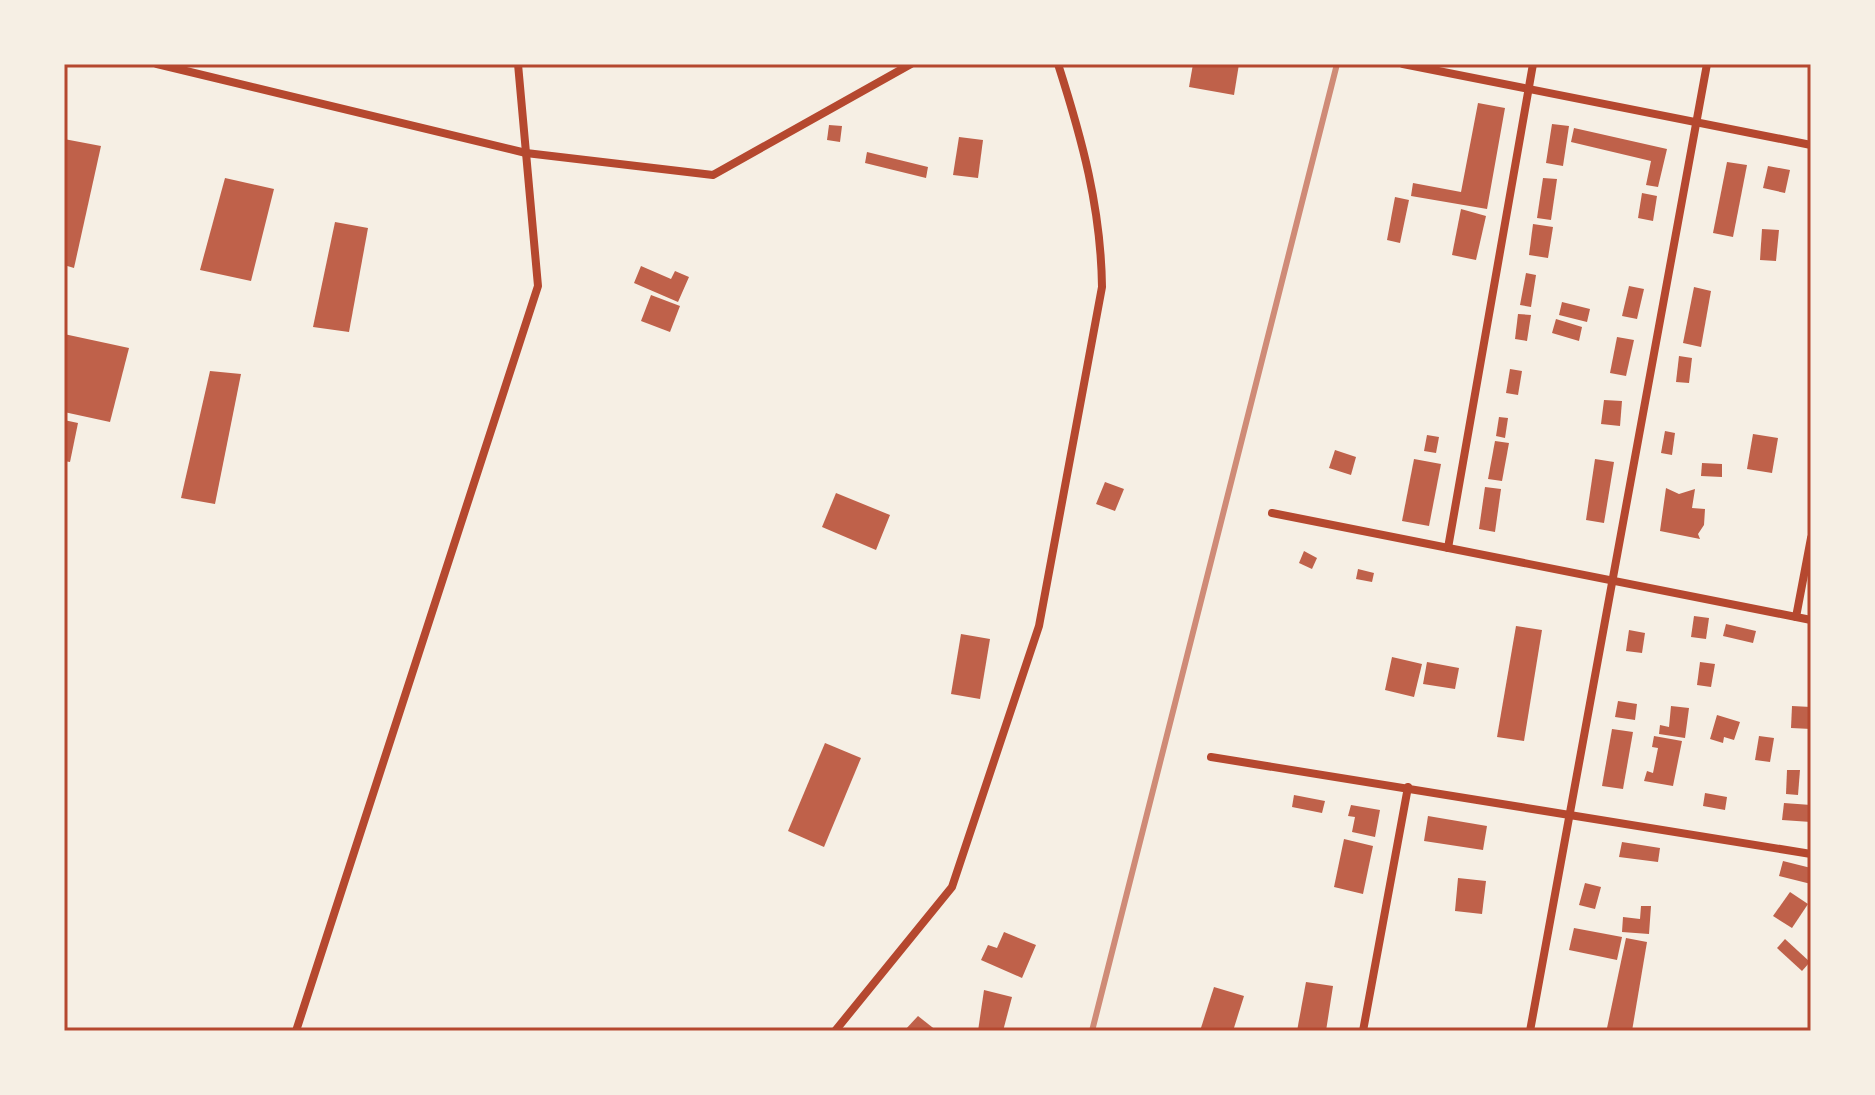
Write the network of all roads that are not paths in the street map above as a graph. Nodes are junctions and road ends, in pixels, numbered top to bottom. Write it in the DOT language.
graph roads {
  1 [pos="157,64"];
  2 [pos="518,64"];
  3 [pos="911,64"];
  4 [pos="1058,64"];
  5 [pos="1403,64"];
  6 [pos="1533,64"];
  7 [pos="1707,64"];
  8 [pos="1528,89"];
  9 [pos="1697,122"];
  10 [pos="1811,145"];
  11 [pos="526,153"];
  12 [pos="1272,513"];
  13 [pos="1811,538"];
  14 [pos="1448,548"];
  15 [pos="1613,580"];
  16 [pos="1796,617"];
  17 [pos="1811,620"];
  18 [pos="1211,757"];
  19 [pos="1408,787"];
  20 [pos="1570,812"];
  21 [pos="1811,854"];
  22 [pos="296,1031"];
  23 [pos="835,1031"];
  24 [pos="1363,1031"];
  25 [pos="1530,1031"];
  1 -- 11 [label="street"];
  2 -- 11 [label="street"];
  3 -- 11 [label="street"];
  4 -- 23 [label="street"];
  5 -- 8 [label="street"];
  6 -- 8 [label="street"];
  7 -- 9 [label="street"];
  8 -- 9 [label="street"];
  8 -- 14 [label="street"];
  9 -- 10 [label="street"];
  9 -- 15 [label="street"];
  11 -- 22 [label="street"];
  12 -- 14 [label="street"];
  13 -- 16 [label="street"];
  14 -- 15 [label="street"];
  15 -- 16 [label="street"];
  15 -- 20 [label="street"];
  16 -- 17 [label="street"];
  18 -- 19 [label="street"];
  19 -- 20 [label="street"];
  19 -- 24 [label="street"];
  20 -- 21 [label="street"];
  20 -- 25 [label="street"];
}
